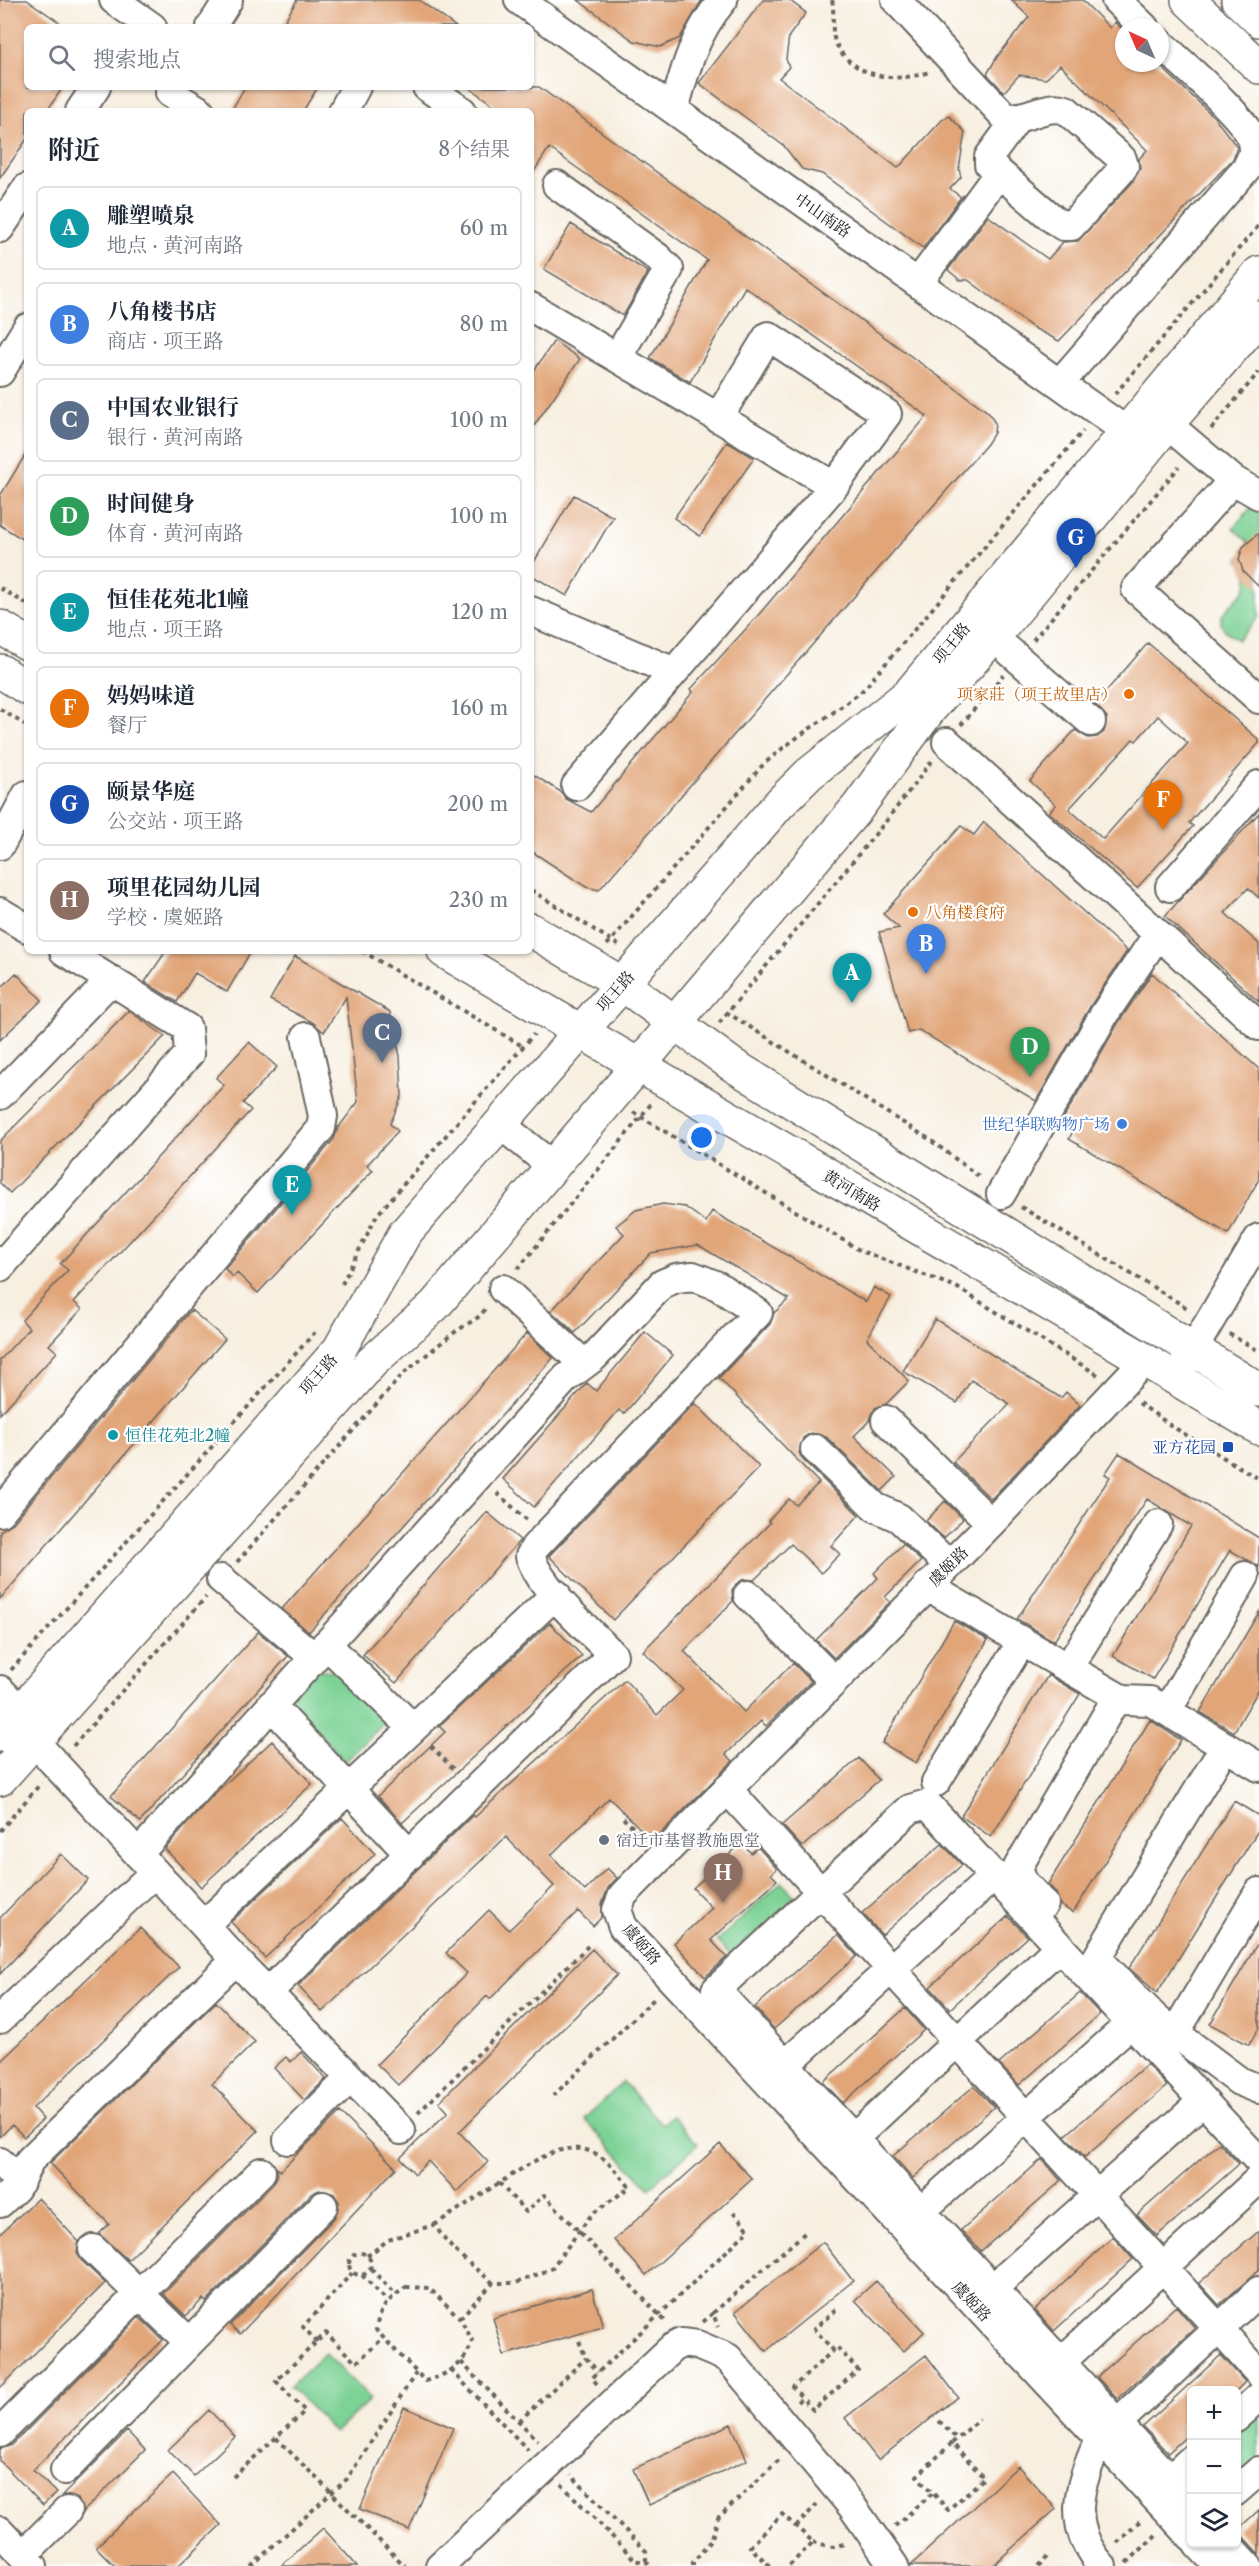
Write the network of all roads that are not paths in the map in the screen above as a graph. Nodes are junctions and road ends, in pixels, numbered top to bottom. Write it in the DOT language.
graph roads {
  1 [pos="114,0"];
  2 [pos="228,0"];
  3 [pos="519,0"];
  4 [pos="723,0"];
  5 [pos="1116,0"];
  6 [pos="1188,0"];
  7 [pos="1238,0"];
  8 [pos="901,2"];
  9 [pos="147,18"];
  10 [pos="1135,18"];
  11 [pos="1259,20"];
  12 [pos="213,24"];
  13 [pos="1169,52"];
  14 [pos="1259,67"];
  15 [pos="94,90"];
  16 [pos="354,90"];
  17 [pos="431,90"];
  18 [pos="168,97"];
  19 [pos="82,108"];
  20 [pos="193,108"];
  21 [pos="345,108"];
  22 [pos="458,108"];
  23 [pos="674,110"];
  24 [pos="1017,119"];
  25 [pos="1257,145"];
  26 [pos="998,174"];
  27 [pos="557,184"];
  28 [pos="24,194"];
  29 [pos="0,228"];
  30 [pos="1259,273"];
  31 [pos="918,283"];
  32 [pos="534,309"];
  33 [pos="1259,318"];
  34 [pos="24,333"];
  35 [pos="617,358"];
  36 [pos="0,372"];
  37 [pos="1060,383"];
  38 [pos="718,418"];
  39 [pos="1167,424"];
  40 [pos="1126,431"];
  41 [pos="1233,480"];
  42 [pos="834,486"];
  43 [pos="1259,495"];
  44 [pos="534,611"];
  45 [pos="0,627"];
  46 [pos="993,637"];
  47 [pos="24,641"];
  48 [pos="0,671"];
  49 [pos="674,672"];
  50 [pos="24,686"];
  51 [pos="1259,699"];
  52 [pos="1091,722"];
  53 [pos="946,742"];
  54 [pos="1259,785"];
  55 [pos="576,786"];
  56 [pos="24,801"];
  57 [pos="0,846"];
  58 [pos="1170,887"];
  59 [pos="0,912"];
  60 [pos="24,926"];
  61 [pos="534,931"];
  62 [pos="1158,934"];
  63 [pos="69,954"];
  64 [pos="449,954"];
  65 [pos="632,972"];
  66 [pos="111,980"];
  67 [pos="675,1024"];
  68 [pos="1259,1026"];
  69 [pos="580,1031"];
  70 [pos="306,1037"];
  71 [pos="638,1064"];
  72 [pos="0,1095"];
  73 [pos="500,1124"];
  74 [pos="552,1166"];
  75 [pos="1001,1194"];
  76 [pos="1259,1238"];
  77 [pos="0,1267"];
  78 [pos="502,1289"];
  79 [pos="1192,1349"];
  80 [pos="1146,1359"];
  81 [pos="584,1364"];
  82 [pos="1176,1378"];
  83 [pos="1259,1390"];
  84 [pos="886,1420"];
  85 [pos="1259,1428"];
  86 [pos="815,1449"];
  87 [pos="0,1512"];
  88 [pos="991,1523"];
  89 [pos="1158,1524"];
  90 [pos="948,1565"];
  91 [pos="1245,1576"];
  92 [pos="221,1579"];
  93 [pos="927,1586"];
  94 [pos="556,1594"];
  95 [pos="748,1595"];
  96 [pos="1022,1641"];
  97 [pos="320,1651"];
  98 [pos="1068,1668"];
  99 [pos="834,1681"];
  100 [pos="1117,1697"];
  101 [pos="271,1705"];
  102 [pos="1167,1711"];
  103 [pos="24,1718"];
  104 [pos="413,1728"];
  105 [pos="0,1735"];
  106 [pos="1225,1746"];
  107 [pos="1259,1767"];
  108 [pos="3,1770"];
  109 [pos="936,1782"];
  110 [pos="349,1789"];
  111 [pos="727,1789"];
  112 [pos="410,1855"];
  113 [pos="146,1863"];
  114 [pos="995,1875"];
  115 [pos="821,1892"];
  116 [pos="1259,1892"];
  117 [pos="204,1925"];
  118 [pos="1060,1946"];
  119 [pos="1097,1958"];
  120 [pos="236,1960"];
  121 [pos="891,1969"];
  122 [pos="267,1993"];
  123 [pos="0,2019"];
  124 [pos="1131,2023"];
  125 [pos="1175,2033"];
  126 [pos="957,2042"];
  127 [pos="785,2065"];
  128 [pos="350,2079"];
  129 [pos="1259,2089"];
  130 [pos="1203,2101"];
  131 [pos="1026,2117"];
  132 [pos="401,2130"];
  133 [pos="854,2138"];
  134 [pos="288,2140"];
  135 [pos="1259,2161"];
  136 [pos="0,2162"];
  137 [pos="261,2172"];
  138 [pos="1259,2179"];
  139 [pos="20,2182"];
  140 [pos="1096,2194"];
  141 [pos="0,2203"];
  142 [pos="323,2206"];
  143 [pos="921,2211"];
  144 [pos="93,2249"];
  145 [pos="1163,2267"];
  146 [pos="992,2289"];
  147 [pos="1259,2290"];
  148 [pos="138,2293"];
  149 [pos="1218,2329"];
  150 [pos="189,2342"];
  151 [pos="1061,2362"];
  152 [pos="1259,2373"];
  153 [pos="1259,2397"];
  154 [pos="1241,2413"];
  155 [pos="1109,2431"];
  156 [pos="0,2433"];
  157 [pos="65,2469"];
  158 [pos="1187,2469"];
  159 [pos="1259,2471"];
  160 [pos="1241,2487"];
  161 [pos="1173,2506"];
  162 [pos="67,2511"];
  163 [pos="0,2531"];
  164 [pos="1202,2548"];
  165 [pos="1232,2548"];
  166 [pos="28,2560"];
  167 [pos="1104,2565"];
  168 [pos="440,2566"];
  169 [pos="894,2566"];
  170 [pos="1219,2566"];
  171 [pos="1248,2566"];
  1 -- 9 [label="street"];
  2 -- 12 [label="street"];
  3 -- 23 [label="street, 中山南路"];
  4 -- 23 [label="street"];
  5 -- 10 [label="street"];
  6 -- 14 [label="main road"];
  7 -- 11 [label="main road"];
  8 -- 24 [label="street"];
  13 -- 25 [label="street"];
  15 -- 19 [label="street"];
  16 -- 21 [label="street"];
  17 -- 22 [label="street"];
  18 -- 20 [label="street"];
  23 -- 31 [label="street, 中山南路"];
  24 -- 26 [label="street"];
  24 -- 26 [label="street"];
  25 -- 37 [label="street"];
  26 -- 31 [label="street"];
  27 -- 35 [label="street"];
  28 -- 29 [label="street"];
  30 -- 40 [label="main road, 项王路"];
  31 -- 37 [label="street, 中山南路"];
  32 -- 35 [label="street"];
  33 -- 39 [label="main road, 项王路"];
  34 -- 36 [label="street"];
  35 -- 38 [label="street"];
  37 -- 40 [label="street, 中山南路"];
  38 -- 42 [label="street"];
  38 -- 42 [label="street"];
  39 -- 41 [label="street"];
  39 -- 46 [label="main road, 项王路"];
  40 -- 65 [label="main road, 项王路"];
  41 -- 43 [label="street"];
  41 -- 51 [label="street"];
  42 -- 49 [label="street"];
  44 -- 49 [label="street"];
  45 -- 47 [label="main road"];
  46 -- 52 [label="street"];
  46 -- 67 [label="main road, 项王路"];
  48 -- 50 [label="main road"];
  49 -- 55 [label="street"];
  53 -- 62 [label="street"];
  54 -- 58 [label="street"];
  56 -- 57 [label="street"];
  59 -- 60 [label="street"];
  61 -- 65 [label="main road"];
  62 -- 68 [label="street"];
  62 -- 75 [label="street"];
  63 -- 66 [label="street"];
  64 -- 69 [label="main road, 黄河南路"];
  65 -- 67 [label="main road"];
  65 -- 69 [label="main road, 项王路"];
  66 -- 72 [label="street"];
  66 -- 77 [label="street"];
  67 -- 71 [label="main road, 项王路"];
  67 -- 79 [label="main road"];
  69 -- 71 [label="main road, 黄河南路"];
  69 -- 73 [label="main road, 项王路"];
  70 -- 87 [label="street"];
  71 -- 74 [label="main road, 项王路"];
  71 -- 80 [label="main road, 黄河南路"];
  73 -- 74 [label="street"];
  73 -- 103 [label="main road, 项王路"];
  74 -- 103 [label="main road, 项王路"];
  76 -- 79 [label="street"];
  78 -- 81 [label="street"];
  79 -- 82 [label="street"];
  79 -- 83 [label="main road"];
  80 -- 82 [label="main road, 黄河南路"];
  80 -- 88 [label="street, 虞姬路"];
  81 -- 94 [label="street"];
  81 -- 97 [label="street"];
  82 -- 85 [label="main road, 黄河南路"];
  84 -- 88 [label="street"];
  86 -- 90 [label="street"];
  88 -- 90 [label="street, 虞姬路"];
  89 -- 98 [label="street"];
  90 -- 93 [label="street, 虞姬路"];
  91 -- 102 [label="street"];
  92 -- 97 [label="street"];
  93 -- 96 [label="street"];
  93 -- 99 [label="street, 虞姬路"];
  94 -- 104 [label="street"];
  94 -- 112 [label="street"];
  95 -- 99 [label="street"];
  96 -- 98 [label="street"];
  96 -- 109 [label="street"];
  97 -- 101 [label="street"];
  97 -- 104 [label="street"];
  98 -- 100 [label="street"];
  99 -- 111 [label="street, 虞姬路"];
  100 -- 102 [label="street"];
  100 -- 119 [label="street"];
  101 -- 110 [label="street"];
  101 -- 113 [label="street"];
  102 -- 106 [label="street"];
  103 -- 105 [label="main road, 项王路"];
  103 -- 108 [label="main road, 项王路"];
  103 -- 113 [label="street"];
  104 -- 110 [label="street"];
  106 -- 107 [label="street"];
  106 -- 119 [label="street"];
  110 -- 112 [label="street"];
  110 -- 117 [label="street"];
  111 -- 115 [label="street"];
  111 -- 155 [label="street, 虞姬路"];
  112 -- 122 [label="street"];
  113 -- 117 [label="street"];
  113 -- 123 [label="street"];
  114 -- 115 [label="street"];
  114 -- 118 [label="street"];
  114 -- 121 [label="street"];
  115 -- 121 [label="street"];
  115 -- 127 [label="street"];
  116 -- 125 [label="street"];
  117 -- 120 [label="street"];
  118 -- 124 [label="street"];
  118 -- 126 [label="street"];
  119 -- 125 [label="street"];
  120 -- 122 [label="street"];
  120 -- 139 [label="street"];
  121 -- 126 [label="street"];
  121 -- 127 [label="street"];
  122 -- 128 [label="street"];
  124 -- 130 [label="street"];
  124 -- 131 [label="street"];
  125 -- 129 [label="street"];
  126 -- 131 [label="street"];
  126 -- 133 [label="street"];
  127 -- 133 [label="street"];
  128 -- 132 [label="street"];
  128 -- 134 [label="street"];
  130 -- 135 [label="street"];
  130 -- 140 [label="street"];
  131 -- 140 [label="street"];
  131 -- 143 [label="street"];
  133 -- 143 [label="street"];
  136 -- 139 [label="street"];
  137 -- 148 [label="street"];
  138 -- 145 [label="street"];
  139 -- 141 [label="street"];
  140 -- 145 [label="street"];
  140 -- 146 [label="street"];
  142 -- 150 [label="street"];
  143 -- 146 [label="street"];
  144 -- 148 [label="street"];
  145 -- 149 [label="street"];
  145 -- 151 [label="street"];
  146 -- 151 [label="street"];
  147 -- 149 [label="street"];
  148 -- 150 [label="street"];
  148 -- 156 [label="street"];
  149 -- 152 [label="street"];
  149 -- 155 [label="street"];
  150 -- 157 [label="street"];
  151 -- 155 [label="street"];
  153 -- 154 [label="street"];
  155 -- 161 [label="street, 虞姬路"];
  155 -- 167 [label="street"];
  158 -- 161 [label="street"];
  159 -- 160 [label="street"];
  162 -- 166 [label="street"];
  163 -- 166 [label="street"];
  164 -- 170 [label="street"];
  165 -- 171 [label="street"];
  168 -- 169 [label="street"];
}
